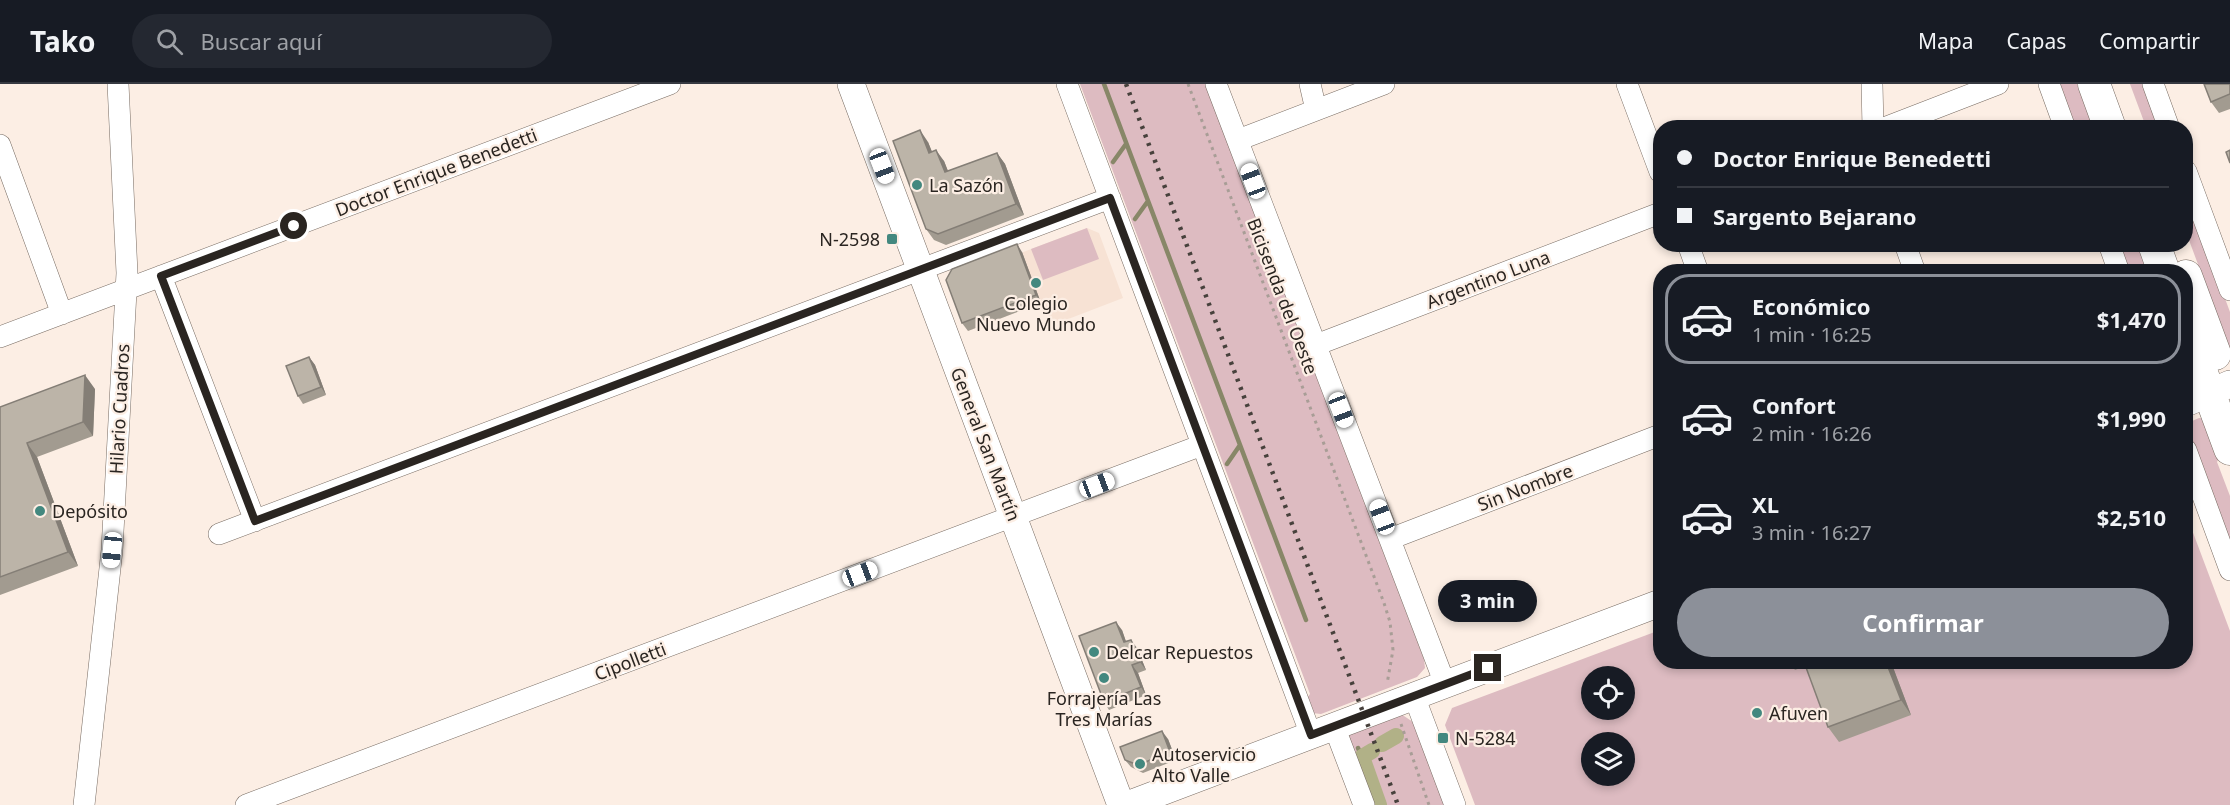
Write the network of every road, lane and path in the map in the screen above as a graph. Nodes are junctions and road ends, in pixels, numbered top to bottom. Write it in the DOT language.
graph roads {
  1 [pos="118,84"];
  2 [pos="670,84"];
  3 [pos="851,84"];
  4 [pos="1067,84"];
  5 [pos="1188,84"];
  6 [pos="1216,84"];
  7 [pos="1310,84"];
  8 [pos="1384,84"];
  9 [pos="1627,84"];
  10 [pos="1872,84"];
  11 [pos="1998,84"];
  12 [pos="2049,84"];
  13 [pos="2094,84"];
  14 [pos="2114,84"];
  15 [pos="2153,84"];
  16 [pos="1316,110"];
  17 [pos="1873,120"];
  18 [pos="1905,120"];
  19 [pos="2063,120"];
  20 [pos="2107,120"];
  21 [pos="2127,120"];
  22 [pos="2166,120"];
  23 [pos="1238,140"];
  24 [pos="0,145"];
  25 [pos="1653,153"];
  26 [pos="2193,190"];
  27 [pos="1110,198"];
  28 [pos="1653,216"];
  29 [pos="920,269"];
  30 [pos="161,276"];
  31 [pos="124,290"];
  32 [pos="2230,290"];
  33 [pos="2193,303"];
  34 [pos="62,314"];
  35 [pos="0,337"];
  36 [pos="2193,344"];
  37 [pos="1316,345"];
  38 [pos="2216,392"];
  39 [pos="1653,438"];
  40 [pos="1202,445"];
  41 [pos="2230,449"];
  42 [pos="2193,469"];
  43 [pos="1013,516"];
  44 [pos="255,521"];
  45 [pos="219,534"];
  46 [pos="1390,539"];
  47 [pos="2230,570"];
  48 [pos="1653,606"];
  49 [pos="1445,684"];
  50 [pos="1388,689"];
  51 [pos="1405,705"];
  52 [pos="1322,731"];
  53 [pos="84,805"];
  54 [pos="246,805"];
  55 [pos="1121,805"];
  56 [pos="1127,805"];
  57 [pos="1364,805"];
  58 [pos="1429,805"];
  59 [pos="1455,805"];
  1 -- 31 [label="street, Hilario Cuadros"];
  2 -- 30 [label="street, Doctor Enrique Benedetti"];
  3 -- 29 [label="main road, General San Martín"];
  4 -- 27 [label="street"];
  5 -- 50 [label="path, Bicisenda del Oeste"];
  6 -- 23 [label="street"];
  7 -- 16 [label="street"];
  8 -- 16 [label="street"];
  9 -- 25 [label="street"];
  10 -- 17 [label="street"];
  11 -- 18 [label="street"];
  12 -- 19 [label="street"];
  13 -- 20 [label="highway"];
  14 -- 21 [label="highway"];
  15 -- 22 [label="street"];
  16 -- 23 [label="street"];
  23 -- 37 [label="street"];
  24 -- 34 [label="street"];
  26 -- 32 [label="street"];
  27 -- 29 [label="street"];
  27 -- 40 [label="street"];
  28 -- 37 [label="street, Argentino Luna"];
  29 -- 43 [label="main road, General San Martín"];
  29 -- 44 [label="street"];
  30 -- 31 [label="street, Doctor Enrique Benedetti"];
  30 -- 44 [label="street"];
  31 -- 34 [label="street, Doctor Enrique Benedetti"];
  31 -- 53 [label="street, Hilario Cuadros"];
  33 -- 38 [label="highway"];
  34 -- 35 [label="street, Doctor Enrique Benedetti"];
  36 -- 38 [label="highway"];
  37 -- 46 [label="street"];
  38 -- 41 [label="highway"];
  39 -- 46 [label="street, Sin Nombre"];
  40 -- 43 [label="street"];
  40 -- 52 [label="street"];
  42 -- 47 [label="street"];
  43 -- 54 [label="street, Cipolletti"];
  43 -- 55 [label="main road, General San Martín"];
  44 -- 45 [label="street"];
  46 -- 49 [label="street"];
  48 -- 49 [label="main road"];
  49 -- 51 [label="main road"];
  51 -- 52 [label="main road"];
  51 -- 58 [label="path"];
  51 -- 59 [label="street"];
  52 -- 56 [label="main road"];
  52 -- 57 [label="street"];
}
